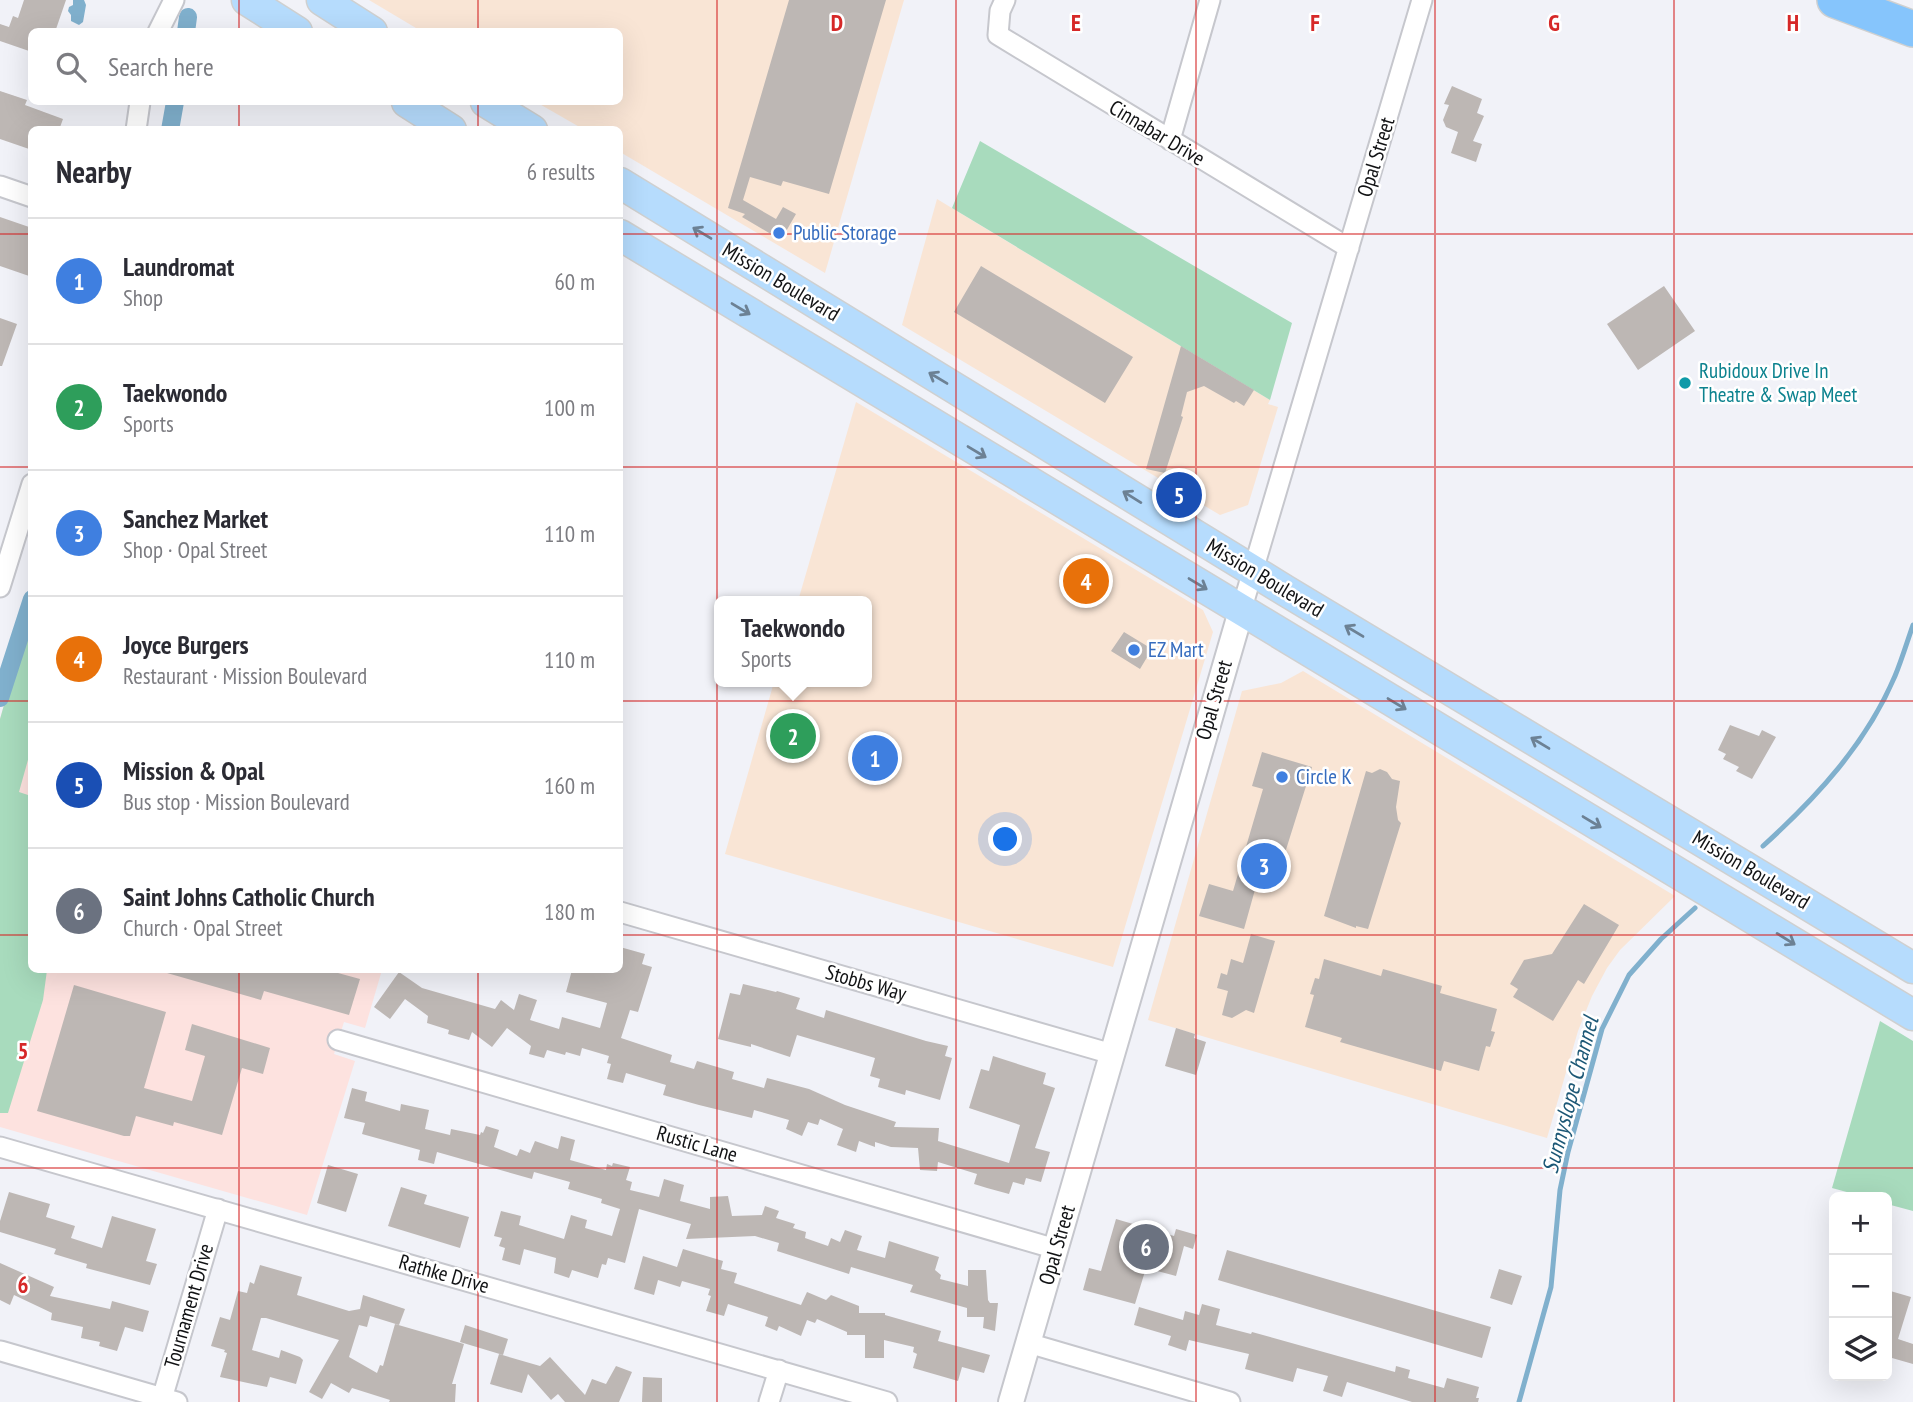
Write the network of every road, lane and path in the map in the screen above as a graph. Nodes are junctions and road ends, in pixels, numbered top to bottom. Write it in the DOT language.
graph roads {
  1 [pos="174,0"];
  2 [pos="247,0"];
  3 [pos="322,0"];
  4 [pos="1005,0"];
  5 [pos="1210,0"];
  6 [pos="1422,0"];
  7 [pos="1835,0"];
  8 [pos="160,28"];
  9 [pos="291,28"];
  10 [pos="366,28"];
  11 [pos="1913,29"];
  12 [pos="140,105"];
  13 [pos="412,105"];
  14 [pos="491,105"];
  15 [pos="137,126"];
  16 [pos="446,126"];
  17 [pos="525,126"];
  18 [pos="1170,140"];
  19 [pos="623,185"];
  20 [pos="0,186"];
  21 [pos="28,196"];
  22 [pos="623,237"];
  23 [pos="1349,247"];
  24 [pos="28,497"];
  25 [pos="1254,569"];
  26 [pos="0,587"];
  27 [pos="1241,611"];
  28 [pos="623,913"];
  29 [pos="1913,968"];
  30 [pos="1913,1015"];
  31 [pos="338,1040"];
  32 [pos="1112,1054"];
  33 [pos="0,1147"];
  34 [pos="218,1209"];
  35 [pos="1056,1248"];
  36 [pos="1028,1343"];
  37 [pos="1,1351"];
  38 [pos="779,1370"];
  39 [pos="167,1400"];
  40 [pos="769,1402"];
  41 [pos="887,1402"];
  42 [pos="1011,1402"];
  43 [pos="1230,1402"];
  1 -- 8 [label="street"];
  2 -- 9 [label="main road"];
  3 -- 10 [label="main road"];
  4 -- 18 [label="street, Cinnabar Drive"];
  5 -- 18 [label="street"];
  6 -- 23 [label="street, Opal Street"];
  7 -- 11 [label="highway"];
  12 -- 15 [label="street"];
  13 -- 16 [label="main road"];
  14 -- 17 [label="main road"];
  18 -- 23 [label="street, Cinnabar Drive"];
  25 -- 19 [label="main road, Mission Boulevard, one-way"];
  20 -- 21 [label="street"];
  22 -- 27 [label="main road, Mission Boulevard, one-way"];
  23 -- 25 [label="street, Opal Street"];
  24 -- 26 [label="street"];
  25 -- 27 [label="street, Opal Street"];
  29 -- 25 [label="main road, Mission Boulevard, one-way"];
  27 -- 30 [label="main road, Mission Boulevard, one-way"];
  27 -- 32 [label="street, Opal Street"];
  28 -- 32 [label="street, Stobbs Way"];
  31 -- 35 [label="street, Rustic Lane"];
  32 -- 35 [label="street, Opal Street"];
  33 -- 34 [label="street, Rathke Drive"];
  34 -- 38 [label="street, Rathke Drive"];
  34 -- 39 [label="street, Tournament Drive"];
  35 -- 36 [label="street, Opal Street"];
  36 -- 42 [label="street, Opal Street"];
  36 -- 43 [label="street"];
  37 -- 39 [label="street"];
  38 -- 40 [label="street"];
  38 -- 41 [label="street, Rathke Drive"];
}
